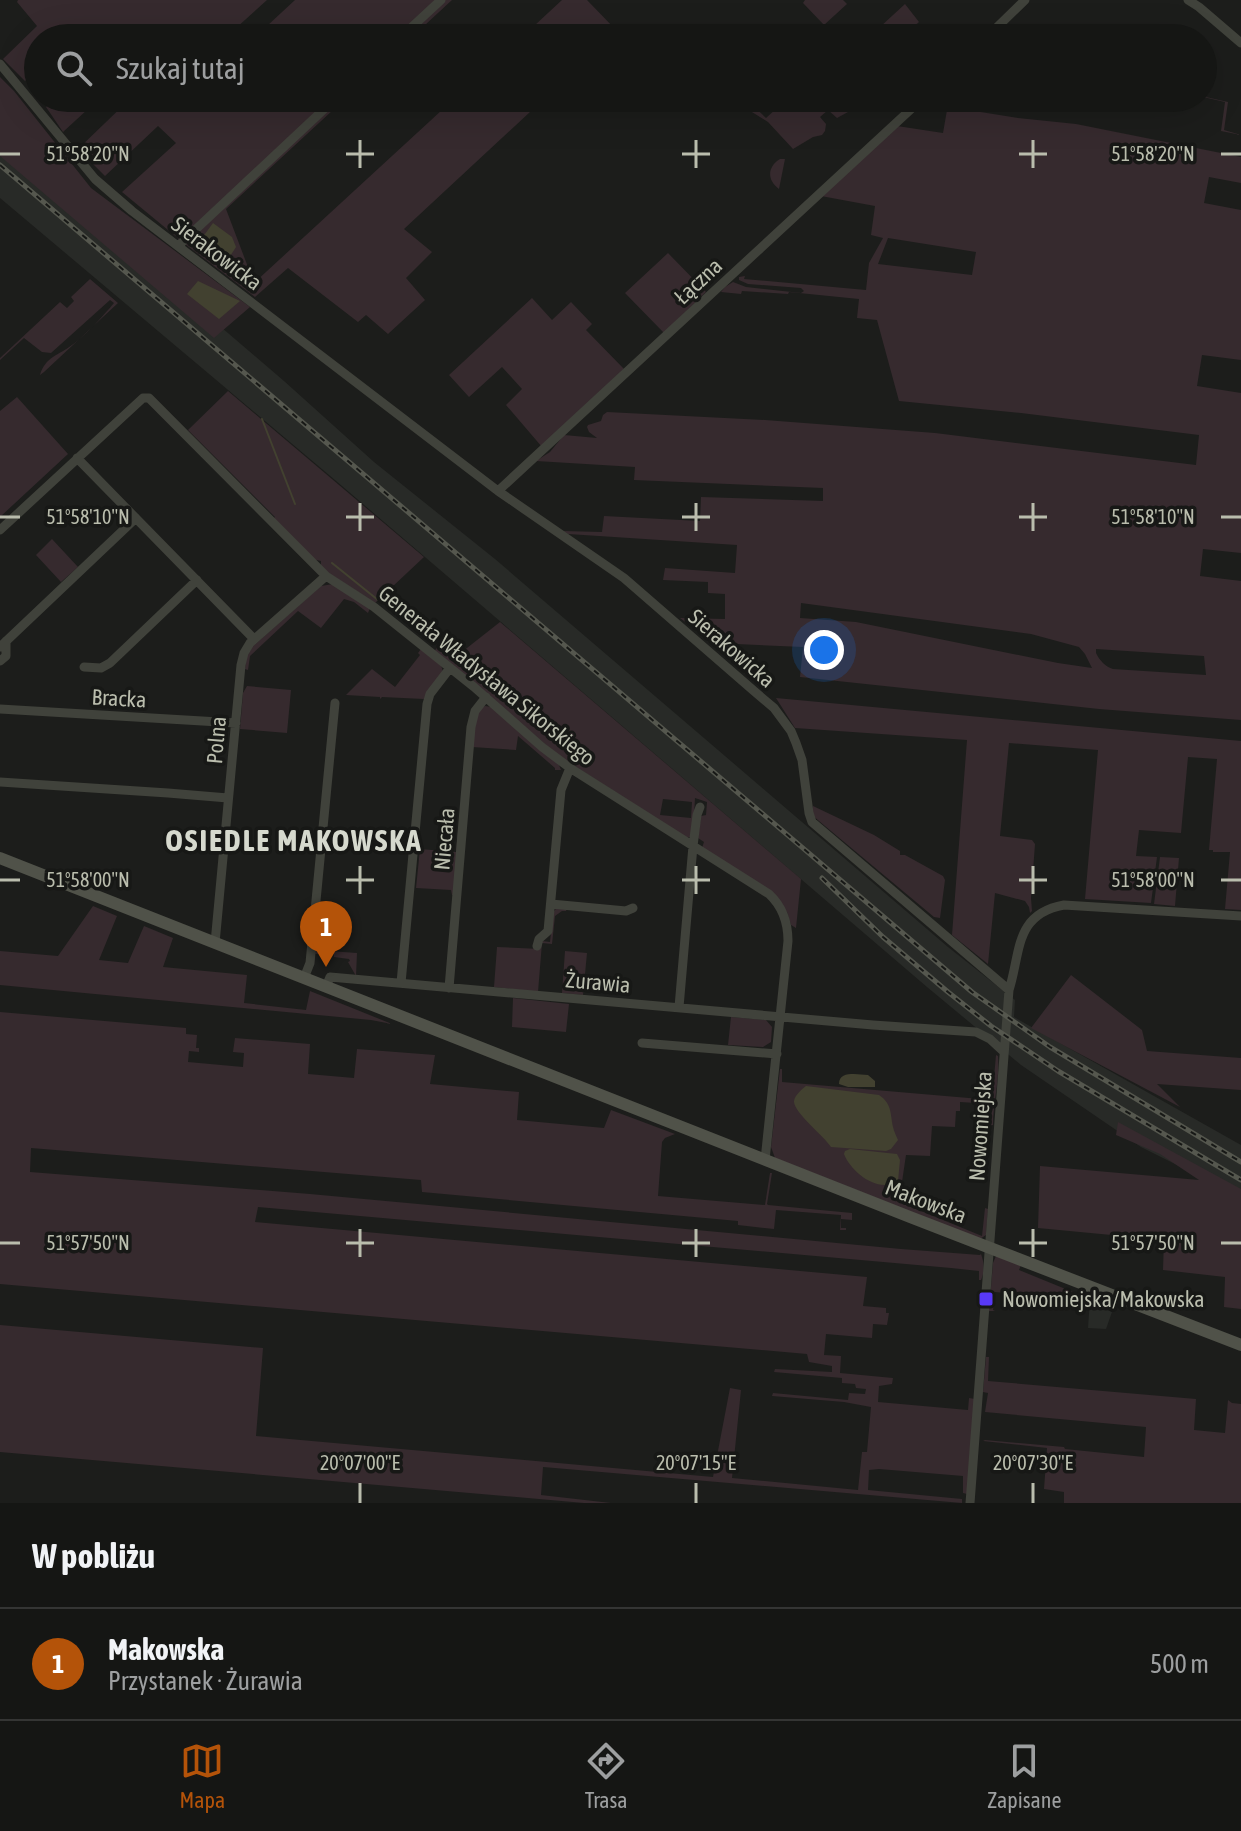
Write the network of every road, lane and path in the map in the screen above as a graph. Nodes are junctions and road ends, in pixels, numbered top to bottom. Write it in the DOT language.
graph roads {
  1 [pos="441,0"];
  2 [pos="1025,0"];
  3 [pos="1188,0"];
  4 [pos="415,24"];
  5 [pos="1000,24"];
  6 [pos="1241,43"];
  7 [pos="0,64"];
  8 [pos="24,93"];
  9 [pos="40,112"];
  10 [pos="321,112"];
  11 [pos="908,112"];
  12 [pos="178,246"];
  13 [pos="77,458"];
  14 [pos="498,491"];
  15 [pos="136,518"];
  16 [pos="0,530"];
  17 [pos="326,576"];
  18 [pos="197,580"];
  19 [pos="254,639"];
  20 [pos="3,644"];
  21 [pos="0,661"];
  22 [pos="84,667"];
  23 [pos="450,668"];
  24 [pos="486,697"];
  25 [pos="335,703"];
  26 [pos="0,709"];
  27 [pos="236,723"];
  28 [pos="570,768"];
  29 [pos="0,782"];
  30 [pos="228,798"];
  31 [pos="700,807"];
  32 [pos="693,846"];
  33 [pos="0,858"];
  34 [pos="551,904"];
  35 [pos="633,908"];
  36 [pos="1241,916"];
  37 [pos="215,943"];
  38 [pos="537,946"];
  39 [pos="304,978"];
  40 [pos="401,983"];
  41 [pos="326,987"];
  42 [pos="449,988"];
  43 [pos="1009,990"];
  44 [pos="679,1007"];
  45 [pos="876,1014"];
  46 [pos="781,1016"];
  47 [pos="873,1025"];
  48 [pos="642,1043"];
  49 [pos="1004,1052"];
  50 [pos="777,1054"];
  51 [pos="765,1160"];
  52 [pos="990,1247"];
  53 [pos="1241,1345"];
  54 [pos="970,1503"];
  1 -- 4 [label="street"];
  2 -- 5 [label="street"];
  3 -- 6 [label="street"];
  7 -- 8 [label="street, Sierakowicka"];
  9 -- 12 [label="street, Sierakowicka"];
  10 -- 12 [label="street"];
  11 -- 14 [label="street, Łączna"];
  12 -- 14 [label="street, Sierakowicka"];
  13 -- 15 [label="street"];
  13 -- 16 [label="street"];
  13 -- 17 [label="street, Generała Władysława Sikorskiego"];
  14 -- 43 [label="street, Sierakowicka"];
  15 -- 18 [label="street"];
  15 -- 20 [label="street"];
  17 -- 19 [label="street, Polna"];
  17 -- 23 [label="street, Generała Władysława Sikorskiego"];
  18 -- 19 [label="street"];
  18 -- 22 [label="street"];
  19 -- 27 [label="street, Polna"];
  20 -- 21 [label="street"];
  23 -- 24 [label="street, Generała Władysława Sikorskiego"];
  23 -- 40 [label="street"];
  24 -- 28 [label="street, Generała Władysława Sikorskiego"];
  24 -- 42 [label="street, Niecała"];
  25 -- 39 [label="street"];
  26 -- 27 [label="street, Bracka"];
  27 -- 30 [label="street, Polna"];
  28 -- 32 [label="street, Generała Władysława Sikorskiego"];
  28 -- 34 [label="street"];
  29 -- 30 [label="street"];
  30 -- 37 [label="street, Polna"];
  31 -- 32 [label="street"];
  32 -- 44 [label="street"];
  32 -- 46 [label="street, Generała Władysława Sikorskiego"];
  33 -- 37 [label="street, Makowska"];
  34 -- 35 [label="street"];
  34 -- 38 [label="street"];
  36 -- 43 [label="street"];
  37 -- 39 [label="street, Makowska"];
  39 -- 41 [label="street, Makowska"];
  40 -- 41 [label="street, Żurawia"];
  40 -- 42 [label="street, Żurawia"];
  41 -- 51 [label="street, Makowska"];
  42 -- 44 [label="street, Żurawia"];
  43 -- 49 [label="street, Nowomiejska"];
  44 -- 46 [label="street, Żurawia"];
  45 -- 47 [label="street"];
  46 -- 47 [label="street, Żurawia"];
  46 -- 50 [label="street, Generała Władysława Sikorskiego"];
  47 -- 49 [label="street, Żurawia"];
  48 -- 50 [label="street"];
  49 -- 52 [label="street, Nowomiejska"];
  50 -- 51 [label="street, Generała Władysława Sikorskiego"];
  51 -- 52 [label="street, Makowska"];
  52 -- 53 [label="street, Makowska"];
  52 -- 54 [label="street, Nowomiejska"];
}
